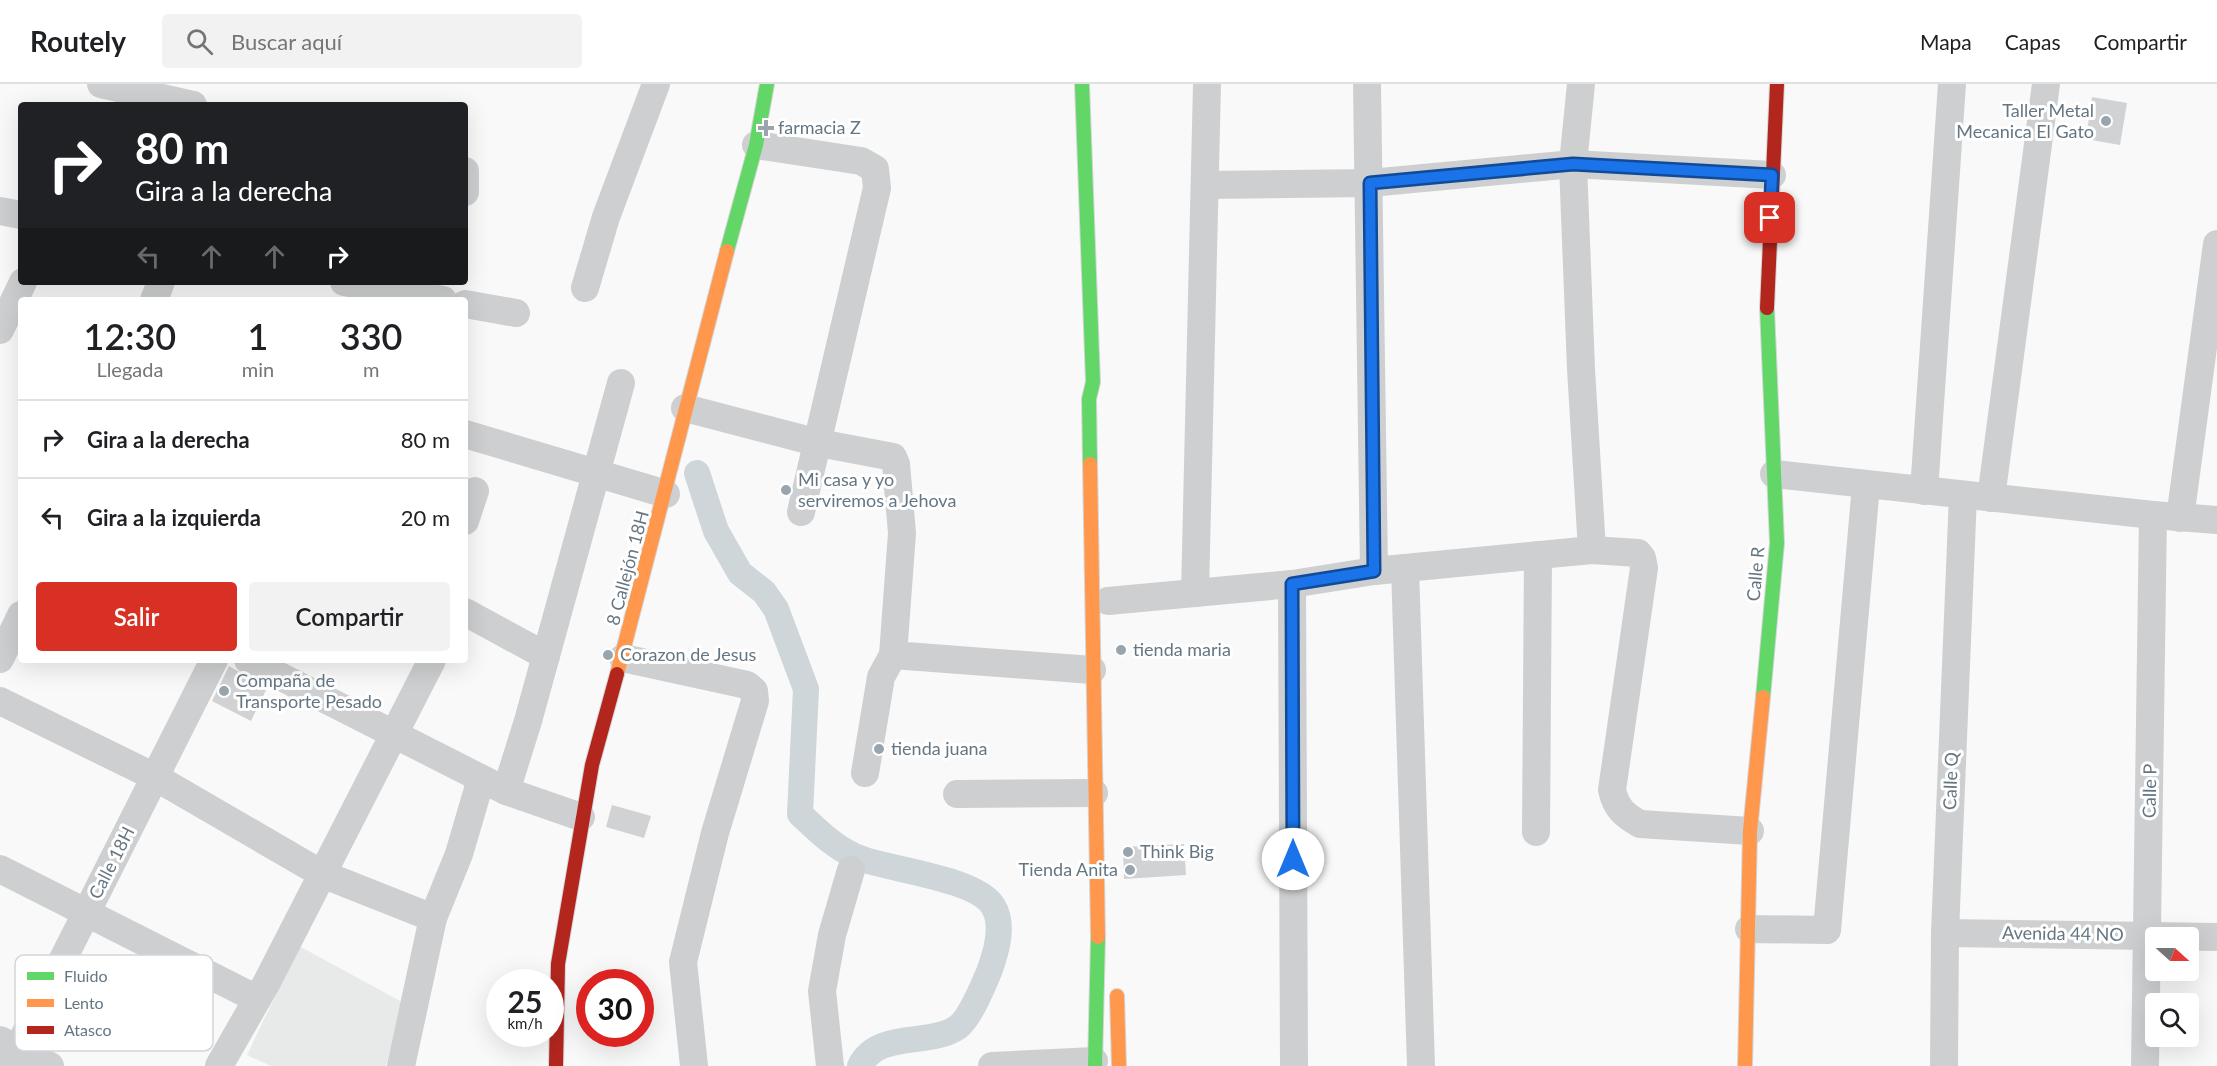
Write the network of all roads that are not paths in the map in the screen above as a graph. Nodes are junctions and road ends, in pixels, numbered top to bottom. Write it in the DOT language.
graph roads {
  1 [pos="101,84"];
  2 [pos="656,84"];
  3 [pos="767,84"];
  4 [pos="1082,84"];
  5 [pos="1207,84"];
  6 [pos="1367,84"];
  7 [pos="1581,84"];
  8 [pos="1777,84"];
  9 [pos="1952,84"];
  10 [pos="2046,84"];
  11 [pos="180,102"];
  12 [pos="756,145"];
  13 [pos="1573,164"];
  14 [pos="1772,175"];
  15 [pos="1370,183"];
  16 [pos="1205,185"];
  17 [pos="0,211"];
  18 [pos="18,214"];
  19 [pos="2217,244"];
  20 [pos="22,285"];
  21 [pos="360,285"];
  22 [pos="585,288"];
  23 [pos="426,297"];
  24 [pos="468,305"];
  25 [pos="516,313"];
  26 [pos="0,330"];
  27 [pos="1093,382"];
  28 [pos="621,383"];
  29 [pos="686,408"];
  30 [pos="468,435"];
  31 [pos="1104,436"];
  32 [pos="819,443"];
  33 [pos="597,472"];
  34 [pos="1774,474"];
  35 [pos="1866,485"];
  36 [pos="475,491"];
  37 [pos="1924,491"];
  38 [pos="666,494"];
  39 [pos="1963,495"];
  40 [pos="1991,498"];
  41 [pos="468,512"];
  42 [pos="801,512"];
  43 [pos="2167,517"];
  44 [pos="2217,519"];
  45 [pos="1592,550"];
  46 [pos="1538,555"];
  47 [pos="1405,568"];
  48 [pos="1374,571"];
  49 [pos="1292,584"];
  50 [pos="1195,593"];
  51 [pos="1108,601"];
  52 [pos="468,614"];
  53 [pos="18,621"];
  54 [pos="893,655"];
  55 [pos="546,656"];
  56 [pos="623,658"];
  57 [pos="0,659"];
  58 [pos="212,663"];
  59 [pos="254,663"];
  60 [pos="430,663"];
  61 [pos="1092,670"];
  62 [pos="0,701"];
  63 [pos="393,734"];
  64 [pos="865,773"];
  65 [pos="155,777"];
  66 [pos="493,785"];
  67 [pos="1094,793"];
  68 [pos="957,794"];
  69 [pos="581,817"];
  70 [pos="1750,831"];
  71 [pos="1536,832"];
  72 [pos="0,869"];
  73 [pos="851,870"];
  74 [pos="322,874"];
  75 [pos="88,911"];
  76 [pos="433,918"];
  77 [pos="2148,927"];
  78 [pos="1749,929"];
  79 [pos="1115,931"];
  80 [pos="1098,932"];
  81 [pos="1945,933"];
  82 [pos="2145,936"];
  83 [pos="2199,937"];
  84 [pos="2217,937"];
  85 [pos="63,955"];
  86 [pos="172,955"];
  87 [pos="213,976"];
  88 [pos="2147,981"];
  89 [pos="1117,987"];
  90 [pos="257,999"];
  91 [pos="9,1052"];
  92 [pos="1102,1064"];
  93 [pos="50,1066"];
  94 [pos="219,1066"];
  95 [pos="401,1066"];
  96 [pos="556,1066"];
  97 [pos="694,1066"];
  98 [pos="830,1066"];
  99 [pos="992,1066"];
  100 [pos="1294,1066"];
  101 [pos="1421,1066"];
  102 [pos="1745,1066"];
  103 [pos="1944,1066"];
  104 [pos="2145,1066"];
  1 -- 11 [label="street"];
  2 -- 22 [label="street"];
  3 -- 12 [label="street, 8 Callejón 18H"];
  4 -- 27 [label="street"];
  5 -- 16 [label="street"];
  6 -- 15 [label="street"];
  7 -- 13 [label="street"];
  8 -- 14 [label="street, Calle R"];
  9 -- 37 [label="street"];
  10 -- 40 [label="street"];
  12 -- 29 [label="street, 8 Callejón 18H"];
  12 -- 32 [label="street"];
  13 -- 14 [label="street"];
  13 -- 15 [label="street"];
  13 -- 45 [label="street"];
  14 -- 34 [label="street, Calle R"];
  15 -- 16 [label="street"];
  15 -- 48 [label="street"];
  16 -- 50 [label="street"];
  17 -- 18 [label="street"];
  19 -- 43 [label="street, Calle P"];
  20 -- 26 [label="street"];
  21 -- 23 [label="street"];
  24 -- 25 [label="street"];
  27 -- 31 [label="street"];
  27 -- 61 [label="street"];
  28 -- 33 [label="street"];
  29 -- 32 [label="street"];
  29 -- 38 [label="street, 8 Callejón 18H"];
  30 -- 33 [label="street"];
  32 -- 42 [label="street"];
  32 -- 54 [label="street"];
  33 -- 38 [label="street"];
  33 -- 55 [label="street"];
  34 -- 35 [label="street"];
  34 -- 70 [label="street, Calle R"];
  35 -- 37 [label="street"];
  35 -- 78 [label="street"];
  36 -- 41 [label="street"];
  37 -- 39 [label="street"];
  38 -- 56 [label="street, 8 Callejón 18H"];
  39 -- 40 [label="street"];
  39 -- 81 [label="street, Calle Q"];
  40 -- 43 [label="street"];
  43 -- 44 [label="street"];
  43 -- 77 [label="street, Calle P"];
  45 -- 46 [label="street"];
  45 -- 70 [label="street"];
  46 -- 47 [label="street"];
  46 -- 71 [label="street"];
  47 -- 48 [label="street"];
  47 -- 101 [label="street"];
  48 -- 49 [label="street"];
  49 -- 50 [label="street"];
  49 -- 100 [label="street"];
  50 -- 51 [label="street"];
  52 -- 55 [label="street"];
  53 -- 57 [label="street"];
  54 -- 61 [label="street"];
  54 -- 64 [label="street"];
  55 -- 66 [label="street"];
  56 -- 69 [label="street, 8 Callejón 18H"];
  56 -- 97 [label="street"];
  58 -- 65 [label="street, Calle 18H"];
  59 -- 63 [label="street"];
  60 -- 63 [label="street"];
  61 -- 67 [label="street"];
  62 -- 65 [label="street"];
  63 -- 66 [label="street"];
  63 -- 74 [label="street"];
  65 -- 74 [label="street"];
  65 -- 75 [label="street, Calle 18H"];
  66 -- 69 [label="street"];
  66 -- 76 [label="street"];
  67 -- 68 [label="street"];
  67 -- 80 [label="street"];
  69 -- 96 [label="street, 8 Callejón 18H"];
  70 -- 78 [label="street, Calle R"];
  72 -- 75 [label="street"];
  73 -- 98 [label="street"];
  74 -- 76 [label="street"];
  74 -- 90 [label="street"];
  75 -- 85 [label="street, Calle 18H"];
  75 -- 86 [label="street"];
  76 -- 95 [label="street"];
  78 -- 102 [label="street, Calle R"];
  79 -- 80 [label="street"];
  80 -- 92 [label="street"];
  81 -- 82 [label="street, Avenida 44 NO"];
  81 -- 103 [label="street, Calle Q"];
  83 -- 84 [label="street, Avenida 44 NO"];
  87 -- 90 [label="street"];
  88 -- 104 [label="street, Calle P"];
  89 -- 92 [label="street"];
  90 -- 94 [label="street"];
  91 -- 93 [label="street"];
  92 -- 99 [label="street"];
}
